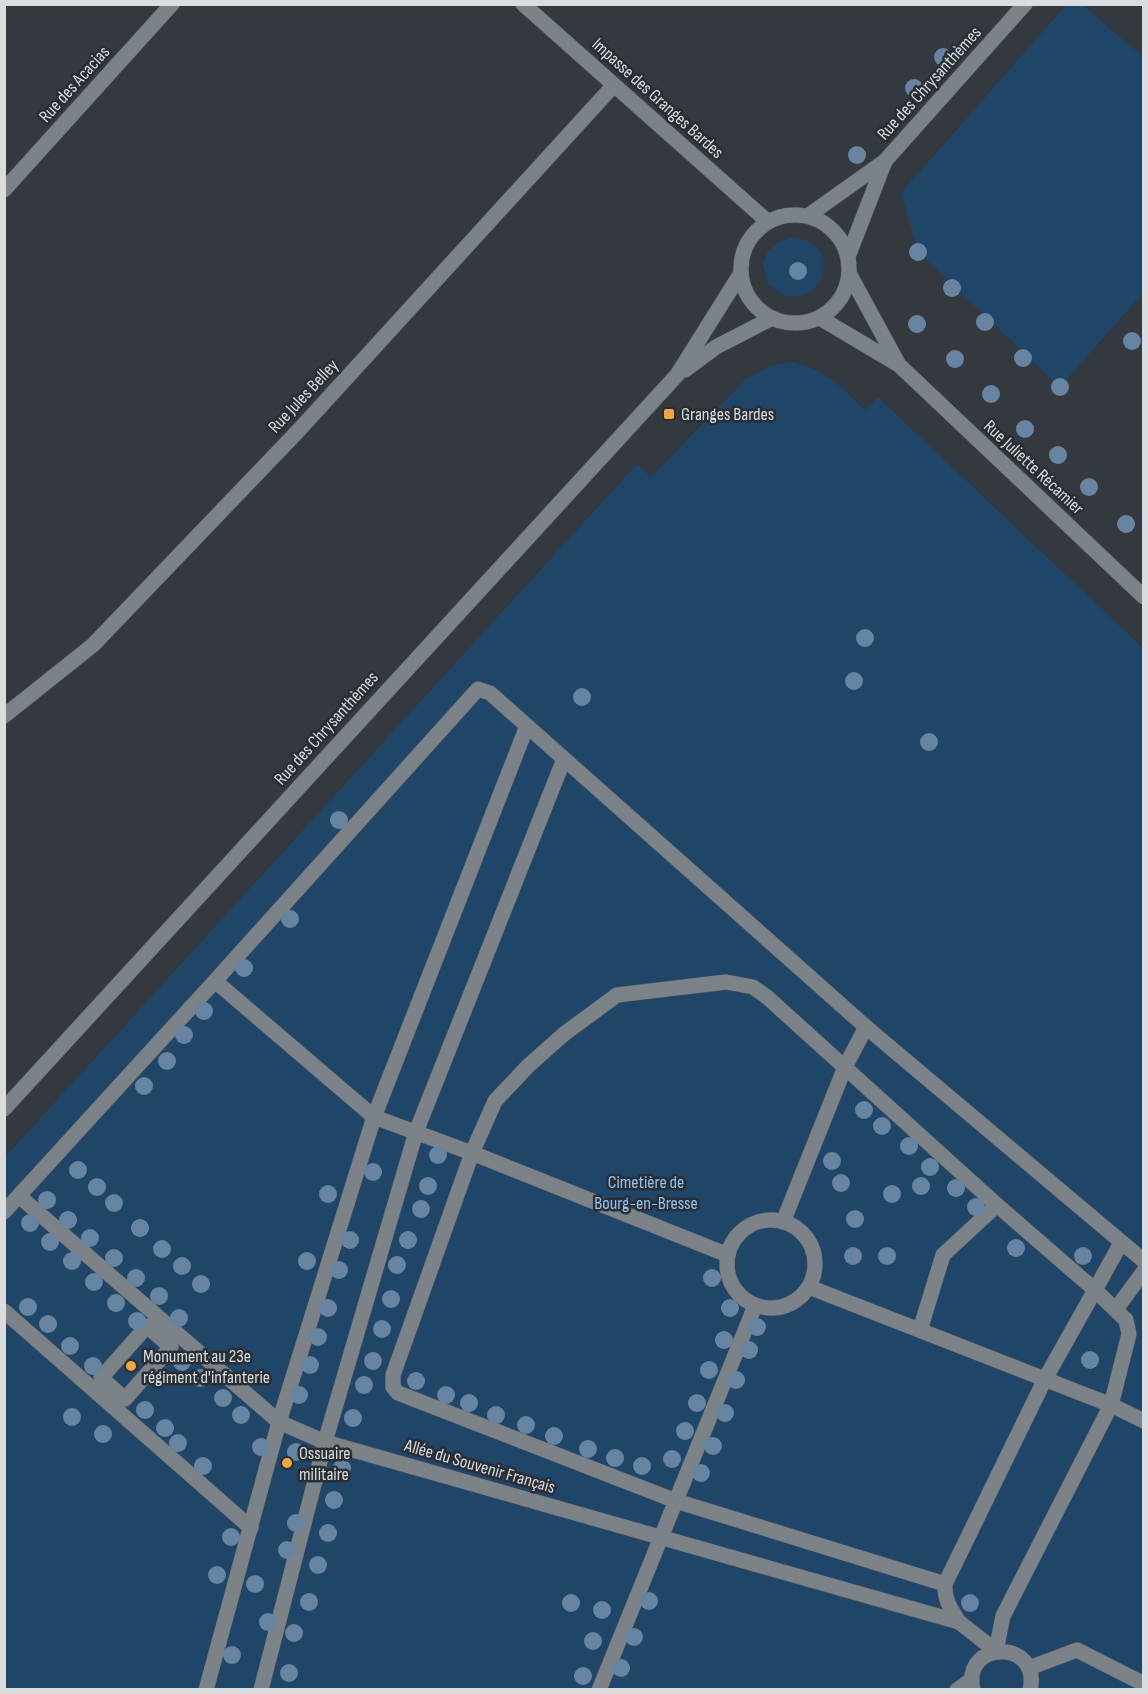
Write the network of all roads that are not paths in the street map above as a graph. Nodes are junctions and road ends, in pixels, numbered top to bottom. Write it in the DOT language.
graph roads {
  1 [pos="172,4"];
  2 [pos="523,4"];
  3 [pos="1025,4"];
  4 [pos="614,86"];
  5 [pos="885,161"];
  6 [pos="4,190"];
  7 [pos="809,215"];
  8 [pos="767,221"];
  9 [pos="849,254"];
  10 [pos="741,273"];
  11 [pos="850,275"];
  12 [pos="772,318"];
  13 [pos="820,318"];
  14 [pos="899,365"];
  15 [pos="677,375"];
  16 [pos="1143,597"];
  17 [pos="4,716"];
  18 [pos="527,726"];
  19 [pos="564,759"];
  20 [pos="215,981"];
  21 [pos="866,1028"];
  22 [pos="845,1067"];
  23 [pos="4,1108"];
  24 [pos="374,1116"];
  25 [pos="416,1132"];
  26 [pos="472,1153"];
  27 [pos="19,1196"];
  28 [pos="997,1205"];
  29 [pos="4,1212"];
  30 [pos="783,1222"];
  31 [pos="1121,1243"];
  32 [pos="728,1255"];
  33 [pos="1143,1261"];
  34 [pos="1143,1271"];
  35 [pos="809,1287"];
  36 [pos="1095,1290"];
  37 [pos="755,1306"];
  38 [pos="1116,1309"];
  39 [pos="4,1311"];
  40 [pos="920,1330"];
  41 [pos="101,1378"];
  42 [pos="1045,1379"];
  43 [pos="1111,1405"];
  44 [pos="279,1422"];
  45 [pos="1143,1422"];
  46 [pos="325,1442"];
  47 [pos="676,1501"];
  48 [pos="251,1528"];
  49 [pos="661,1538"];
  50 [pos="945,1584"];
  51 [pos="960,1622"];
  52 [pos="996,1651"];
  53 [pos="1029,1668"];
  54 [pos="1143,1684"];
  55 [pos="972,1685"];
  56 [pos="206,1689"];
  57 [pos="261,1689"];
  58 [pos="599,1689"];
  59 [pos="957,1689"];
  60 [pos="1030,1689"];
  1 -- 6 [label="street, Rue des Acacias"];
  2 -- 4 [label="street, Impasse des Granges Bardes"];
  3 -- 5 [label="street, Rue des Chrysanthèmes"];
  4 -- 8 [label="street, Impasse des Granges Bardes"];
  4 -- 17 [label="street, Rue Jules Belley"];
  5 -- 7 [label="street, Rue des Chrysanthèmes"];
  5 -- 9 [label="street, Rue des Chrysanthèmes"];
  7 -- 8 [label="street"];
  7 -- 9 [label="street"];
  8 -- 10 [label="street"];
  9 -- 11 [label="street"];
  10 -- 12 [label="street"];
  10 -- 15 [label="street, Rue des Chrysanthèmes"];
  11 -- 13 [label="street"];
  11 -- 14 [label="street, Rue Juliette Récamier"];
  12 -- 13 [label="street"];
  12 -- 15 [label="street, Rue des Chrysanthèmes"];
  13 -- 14 [label="street, Rue Juliette Récamier"];
  14 -- 16 [label="street, Rue Juliette Récamier"];
  15 -- 23 [label="street, Rue des Chrysanthèmes"];
  18 -- 19 [label="street"];
  18 -- 20 [label="street"];
  18 -- 24 [label="street"];
  19 -- 21 [label="street"];
  19 -- 25 [label="street"];
  20 -- 24 [label="street"];
  20 -- 27 [label="street"];
  21 -- 22 [label="street"];
  21 -- 31 [label="street"];
  22 -- 26 [label="street"];
  22 -- 28 [label="street"];
  22 -- 30 [label="street"];
  24 -- 25 [label="street"];
  24 -- 44 [label="street"];
  25 -- 26 [label="street"];
  25 -- 46 [label="street"];
  26 -- 32 [label="street"];
  26 -- 47 [label="street"];
  27 -- 29 [label="street"];
  27 -- 44 [label="street, Allée du Souvenir Français"];
  28 -- 36 [label="street"];
  28 -- 40 [label="street"];
  30 -- 32 [label="street"];
  30 -- 35 [label="street"];
  31 -- 33 [label="street"];
  31 -- 36 [label="street"];
  32 -- 37 [label="street"];
  34 -- 38 [label="street"];
  35 -- 37 [label="street"];
  35 -- 40 [label="street"];
  36 -- 38 [label="street"];
  36 -- 42 [label="street"];
  37 -- 47 [label="street"];
  38 -- 43 [label="street"];
  39 -- 48 [label="street"];
  40 -- 42 [label="street"];
  41 -- 41 [label="street"];
  42 -- 43 [label="street"];
  42 -- 50 [label="street"];
  43 -- 45 [label="street"];
  43 -- 52 [label="street"];
  44 -- 46 [label="street, Allée du Souvenir Français"];
  44 -- 48 [label="street"];
  46 -- 49 [label="street, Allée du Souvenir Français"];
  46 -- 57 [label="street"];
  47 -- 49 [label="street"];
  47 -- 50 [label="street"];
  48 -- 56 [label="street"];
  49 -- 51 [label="street, Allée du Souvenir Français"];
  49 -- 58 [label="street"];
  50 -- 51 [label="street"];
  51 -- 52 [label="street, Allée du Souvenir Français"];
  52 -- 53 [label="street"];
  52 -- 55 [label="street"];
  53 -- 54 [label="street"];
  53 -- 60 [label="street"];
  55 -- 59 [label="street"];
}
